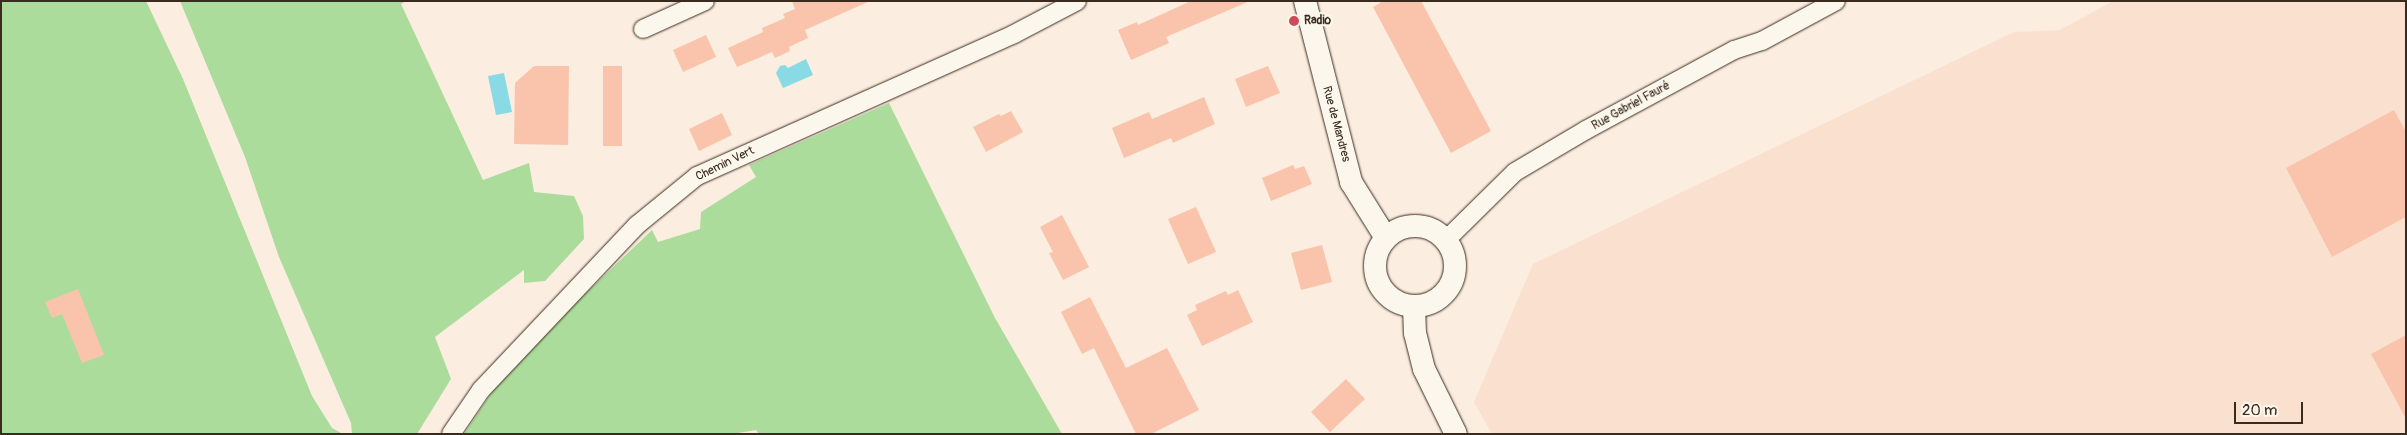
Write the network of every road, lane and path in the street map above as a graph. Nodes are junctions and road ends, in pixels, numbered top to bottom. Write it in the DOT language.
graph roads {
  1 [pos="705,1"];
  2 [pos="1077,1"];
  3 [pos="1304,1"];
  4 [pos="1836,1"];
  5 [pos="643,29"];
  6 [pos="1386,238"];
  7 [pos="1446,240"];
  8 [pos="1414,306"];
  9 [pos="452,434"];
  10 [pos="1456,434"];
  1 -- 5 [label="street"];
  2 -- 9 [label="street, Chemin Vert"];
  3 -- 6 [label="street, Rue de Mandres"];
  4 -- 7 [label="street, Rue Gabriel Fauré"];
  6 -- 7 [label="street"];
  6 -- 8 [label="street"];
  7 -- 8 [label="street"];
  8 -- 10 [label="street"];
}
